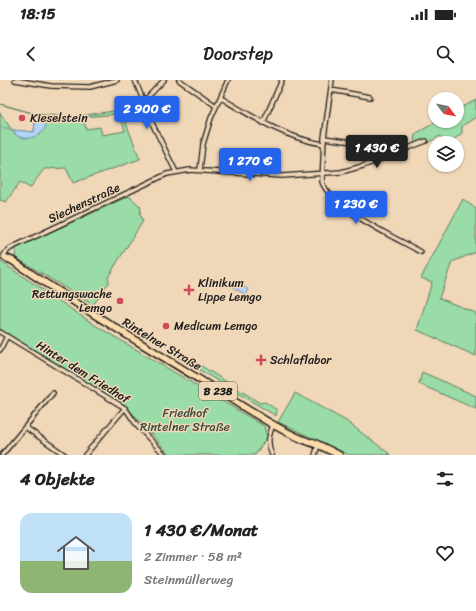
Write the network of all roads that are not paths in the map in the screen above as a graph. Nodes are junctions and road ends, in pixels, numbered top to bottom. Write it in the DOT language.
graph roads {
  1 [pos="15,80"];
  2 [pos="118,80"];
  3 [pos="135,80"];
  4 [pos="164,80"];
  5 [pos="179,80"];
  6 [pos="228,80"];
  7 [pos="282,80"];
  8 [pos="332,80"];
  9 [pos="331,90"];
  10 [pos="370,97"];
  11 [pos="220,98"];
  12 [pos="144,101"];
  13 [pos="216,106"];
  14 [pos="263,123"];
  15 [pos="324,138"];
  16 [pos="426,141"];
  17 [pos="360,143"];
  18 [pos="323,144"];
  19 [pos="200,170"];
  20 [pos="176,172"];
  21 [pos="322,174"];
  22 [pos="421,252"];
  23 [pos="3,257"];
  24 [pos="0,332"];
  25 [pos="7,336"];
  26 [pos="0,350"];
  27 [pos="52,393"];
  28 [pos="125,408"];
  29 [pos="274,424"];
  30 [pos="25,427"];
  31 [pos="317,445"];
  32 [pos="2,455"];
  33 [pos="65,455"];
  34 [pos="85,455"];
  35 [pos="165,455"];
  36 [pos="272,455"];
  37 [pos="315,455"];
  38 [pos="339,455"];
  1 -- 2 [label="street"];
  3 -- 12 [label="street"];
  4 -- 12 [label="street"];
  5 -- 13 [label="street"];
  6 -- 11 [label="street"];
  7 -- 14 [label="street"];
  8 -- 9 [label="street"];
  9 -- 10 [label="street"];
  9 -- 15 [label="street"];
  11 -- 13 [label="street"];
  11 -- 14 [label="street"];
  12 -- 20 [label="street"];
  13 -- 19 [label="street"];
  14 -- 18 [label="street"];
  15 -- 17 [label="street"];
  15 -- 18 [label="street"];
  16 -- 21 [label="street, Siechenstraße"];
  18 -- 21 [label="street"];
  19 -- 20 [label="street, Siechenstraße"];
  19 -- 21 [label="street, Siechenstraße"];
  20 -- 23 [label="street, Siechenstraße"];
  21 -- 22 [label="street"];
  23 -- 29 [label="main road, Rintelner Straße / B 238"];
  24 -- 25 [label="street, Hinter dem Friedhof"];
  25 -- 26 [label="street"];
  25 -- 28 [label="street, Hinter dem Friedhof"];
  27 -- 30 [label="street"];
  28 -- 34 [label="street"];
  28 -- 35 [label="street, Hinter dem Friedhof"];
  29 -- 31 [label="main road, Rintelner Straße / B 238"];
  29 -- 36 [label="street"];
  30 -- 32 [label="street"];
  30 -- 33 [label="street"];
  31 -- 37 [label="street"];
  31 -- 38 [label="main road, Rintelner Straße / B 238"];
}
